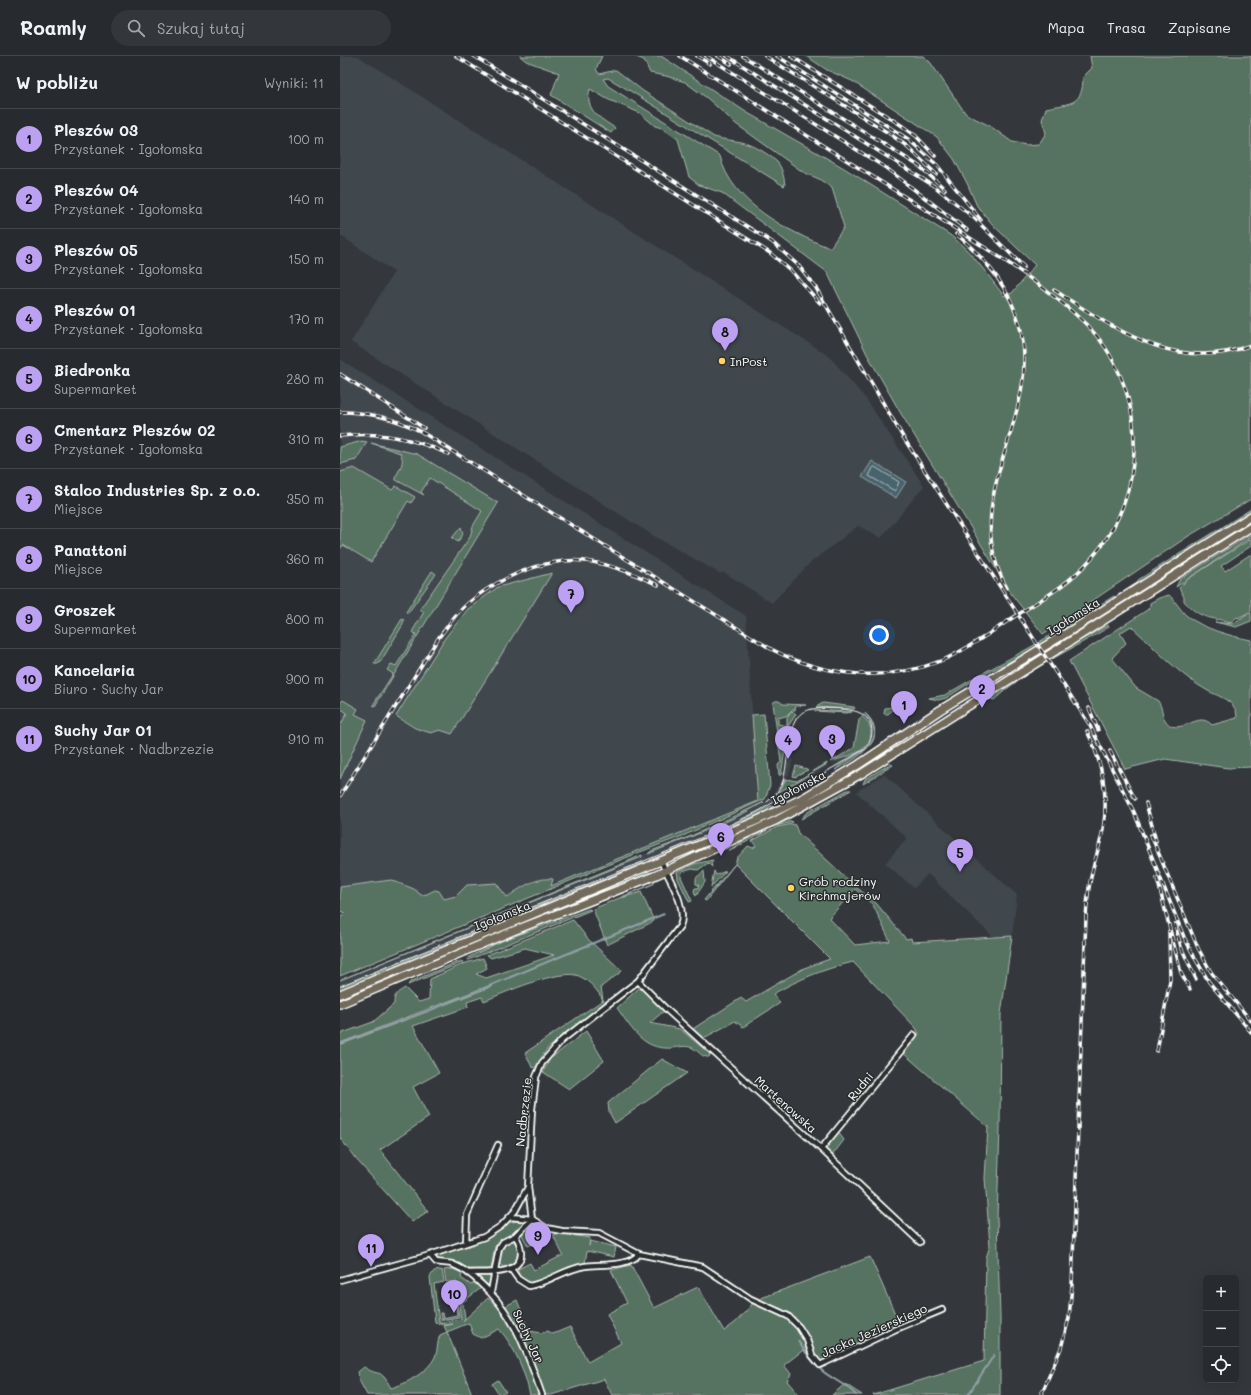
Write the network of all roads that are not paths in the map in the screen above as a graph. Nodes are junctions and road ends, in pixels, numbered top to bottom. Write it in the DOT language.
graph roads {
  1 [pos="1251,516"];
  2 [pos="1251,527"];
  3 [pos="661,861"];
  4 [pos="665,871"];
  5 [pos="638,981"];
  6 [pos="340,994"];
  7 [pos="340,1004"];
  8 [pos="914,1035"];
  9 [pos="498,1145"];
  10 [pos="821,1149"];
  11 [pos="528,1187"];
  12 [pos="510,1217"];
  13 [pos="532,1219"];
  14 [pos="515,1236"];
  15 [pos="920,1242"];
  16 [pos="466,1243"];
  17 [pos="430,1254"];
  18 [pos="639,1254"];
  19 [pos="511,1269"];
  20 [pos="494,1272"];
  21 [pos="468,1273"];
  22 [pos="340,1280"];
  23 [pos="492,1292"];
  24 [pos="942,1310"];
  25 [pos="542,1395"];
  1 -- 3 [label="main road, Igołomska"];
  2 -- 4 [label="main road, Igołomska"];
  3 -- 4 [label="street, Nadbrzezie"];
  3 -- 6 [label="main road, Igołomska"];
  4 -- 5 [label="street, Nadbrzezie"];
  4 -- 7 [label="main road, Igołomska"];
  5 -- 10 [label="street, Martenowska"];
  5 -- 11 [label="street, Nadbrzezie"];
  8 -- 10 [label="street, Rudni"];
  9 -- 16 [label="street"];
  10 -- 15 [label="street, Martenowska"];
  11 -- 12 [label="street, Nadbrzezie"];
  11 -- 13 [label="street"];
  12 -- 13 [label="street"];
  12 -- 16 [label="street, Nadbrzezie"];
  13 -- 14 [label="street"];
  13 -- 18 [label="street"];
  14 -- 19 [label="street"];
  14 -- 20 [label="street"];
  16 -- 17 [label="street, Nadbrzezie"];
  17 -- 21 [label="street, Suchy Jar"];
  17 -- 22 [label="street, Nadbrzezie"];
  18 -- 19 [label="street"];
  18 -- 24 [label="street, Jacka Jezierskiego"];
  19 -- 20 [label="street"];
  20 -- 21 [label="street"];
  20 -- 23 [label="street"];
  21 -- 23 [label="street, Suchy Jar"];
  23 -- 25 [label="street, Suchy Jar"];
}
